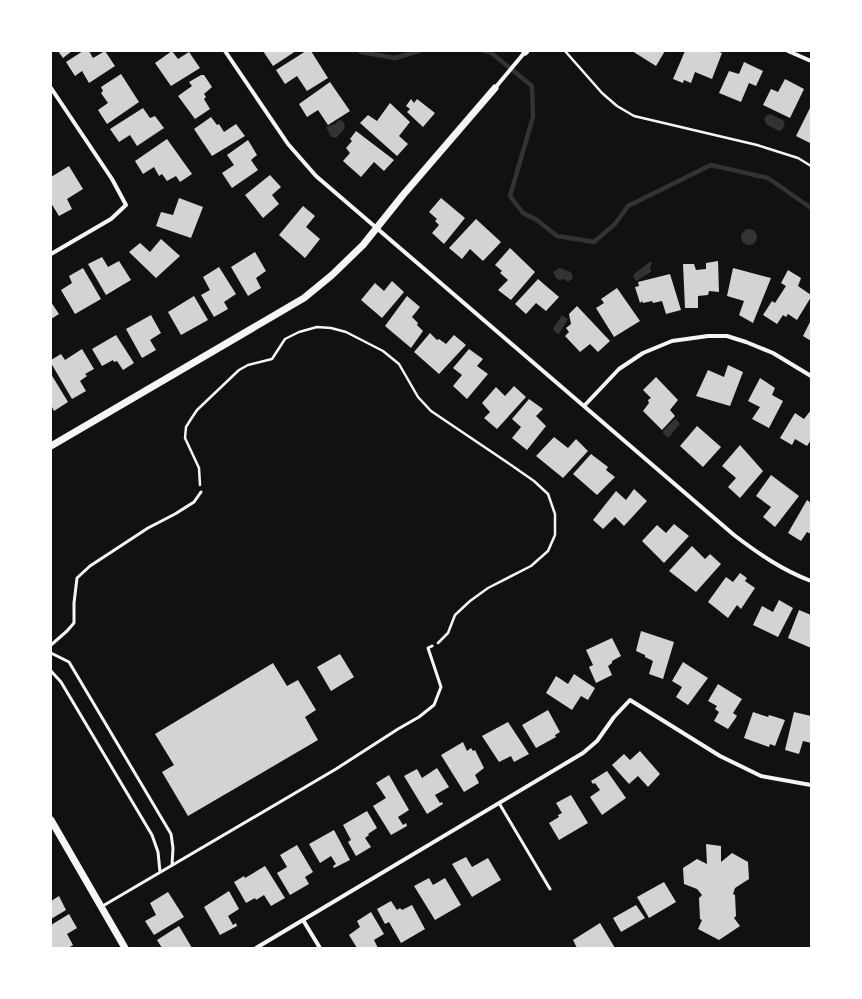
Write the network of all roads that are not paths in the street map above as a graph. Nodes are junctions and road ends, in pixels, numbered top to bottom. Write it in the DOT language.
graph roads {
  1 [pos="225,51"];
  2 [pos="788,51"];
  3 [pos="526,52"];
  4 [pos="811,61"];
  5 [pos="51,88"];
  6 [pos="495,88"];
  7 [pos="377,228"];
  8 [pos="51,254"];
  9 [pos="811,376"];
  10 [pos="584,406"];
  11 [pos="51,446"];
  12 [pos="201,492"];
  13 [pos="811,581"];
  14 [pos="51,645"];
  15 [pos="432,646"];
  16 [pos="51,653"];
  17 [pos="51,671"];
  18 [pos="811,785"];
  19 [pos="499,803"];
  20 [pos="51,820"];
  21 [pos="172,865"];
  22 [pos="160,872"];
  23 [pos="550,889"];
  24 [pos="101,907"];
  25 [pos="304,920"];
  26 [pos="125,948"];
  27 [pos="256,948"];
  28 [pos="320,948"];
  1 -- 7 [label="street"];
  2 -- 4 [label="street"];
  3 -- 6 [label="street"];
  5 -- 8 [label="street"];
  6 -- 7 [label="street"];
  7 -- 10 [label="street"];
  7 -- 11 [label="street"];
  9 -- 10 [label="street"];
  10 -- 13 [label="street"];
  12 -- 14 [label="lane"];
  15 -- 21 [label="lane"];
  16 -- 21 [label="lane"];
  17 -- 22 [label="lane"];
  18 -- 19 [label="street"];
  19 -- 23 [label="lane"];
  19 -- 25 [label="street"];
  20 -- 24 [label="street"];
  21 -- 22 [label="lane"];
  22 -- 24 [label="lane"];
  24 -- 26 [label="street"];
  25 -- 27 [label="street"];
  25 -- 28 [label="street"];
}
